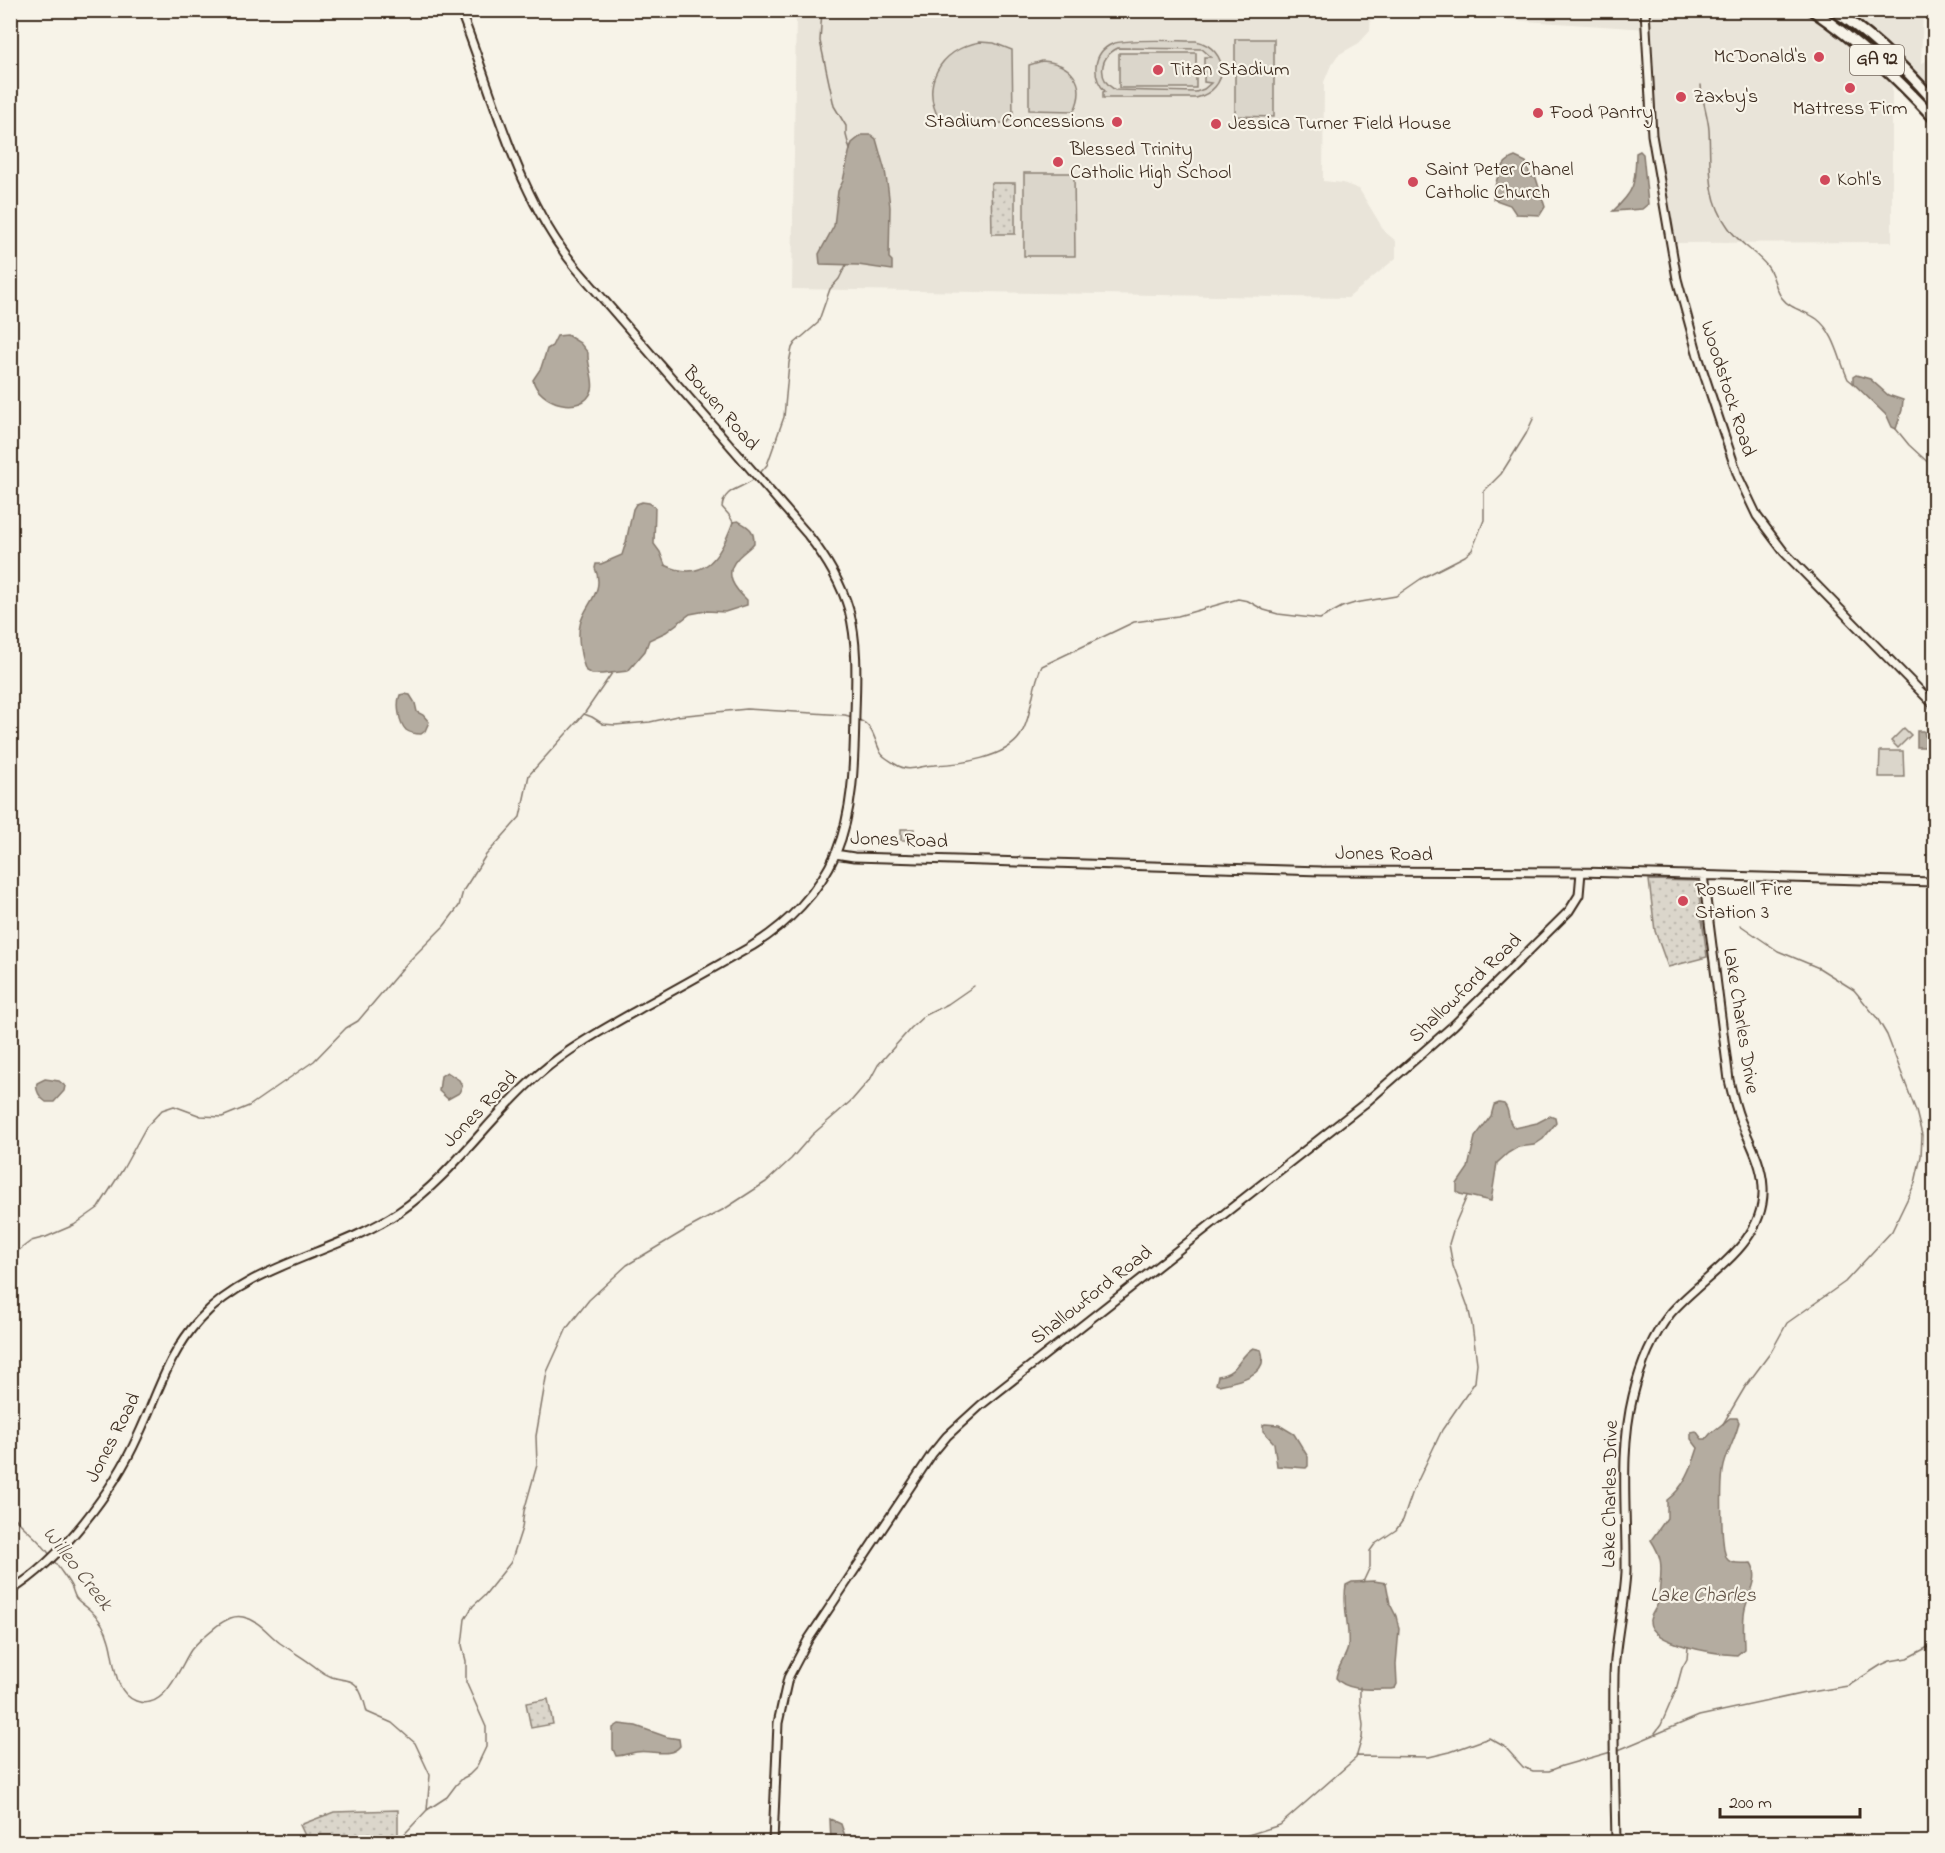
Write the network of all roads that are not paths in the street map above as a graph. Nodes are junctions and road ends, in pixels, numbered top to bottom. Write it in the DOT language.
graph roads {
  1 [pos="460,10"];
  2 [pos="1645,10"];
  3 [pos="1812,10"];
  4 [pos="1833,10"];
  5 [pos="1935,101"];
  6 [pos="1935,118"];
  7 [pos="1935,705"];
  8 [pos="835,854"];
  9 [pos="1581,872"];
  10 [pos="1703,875"];
  11 [pos="1935,882"];
  12 [pos="10,1591"];
  13 [pos="773,1842"];
  14 [pos="1616,1842"];
  1 -- 8 [label="street, Bowen Road"];
  2 -- 7 [label="street, Woodstock Road"];
  3 -- 6 [label="main road, GA 92"];
  4 -- 5 [label="main road, GA 92"];
  8 -- 9 [label="street, Jones Road"];
  8 -- 12 [label="street, Jones Road"];
  9 -- 10 [label="street, Jones Road"];
  9 -- 13 [label="street, Shallowford Road"];
  10 -- 11 [label="street, Jones Road"];
  10 -- 14 [label="street, Lake Charles Drive"];
}
